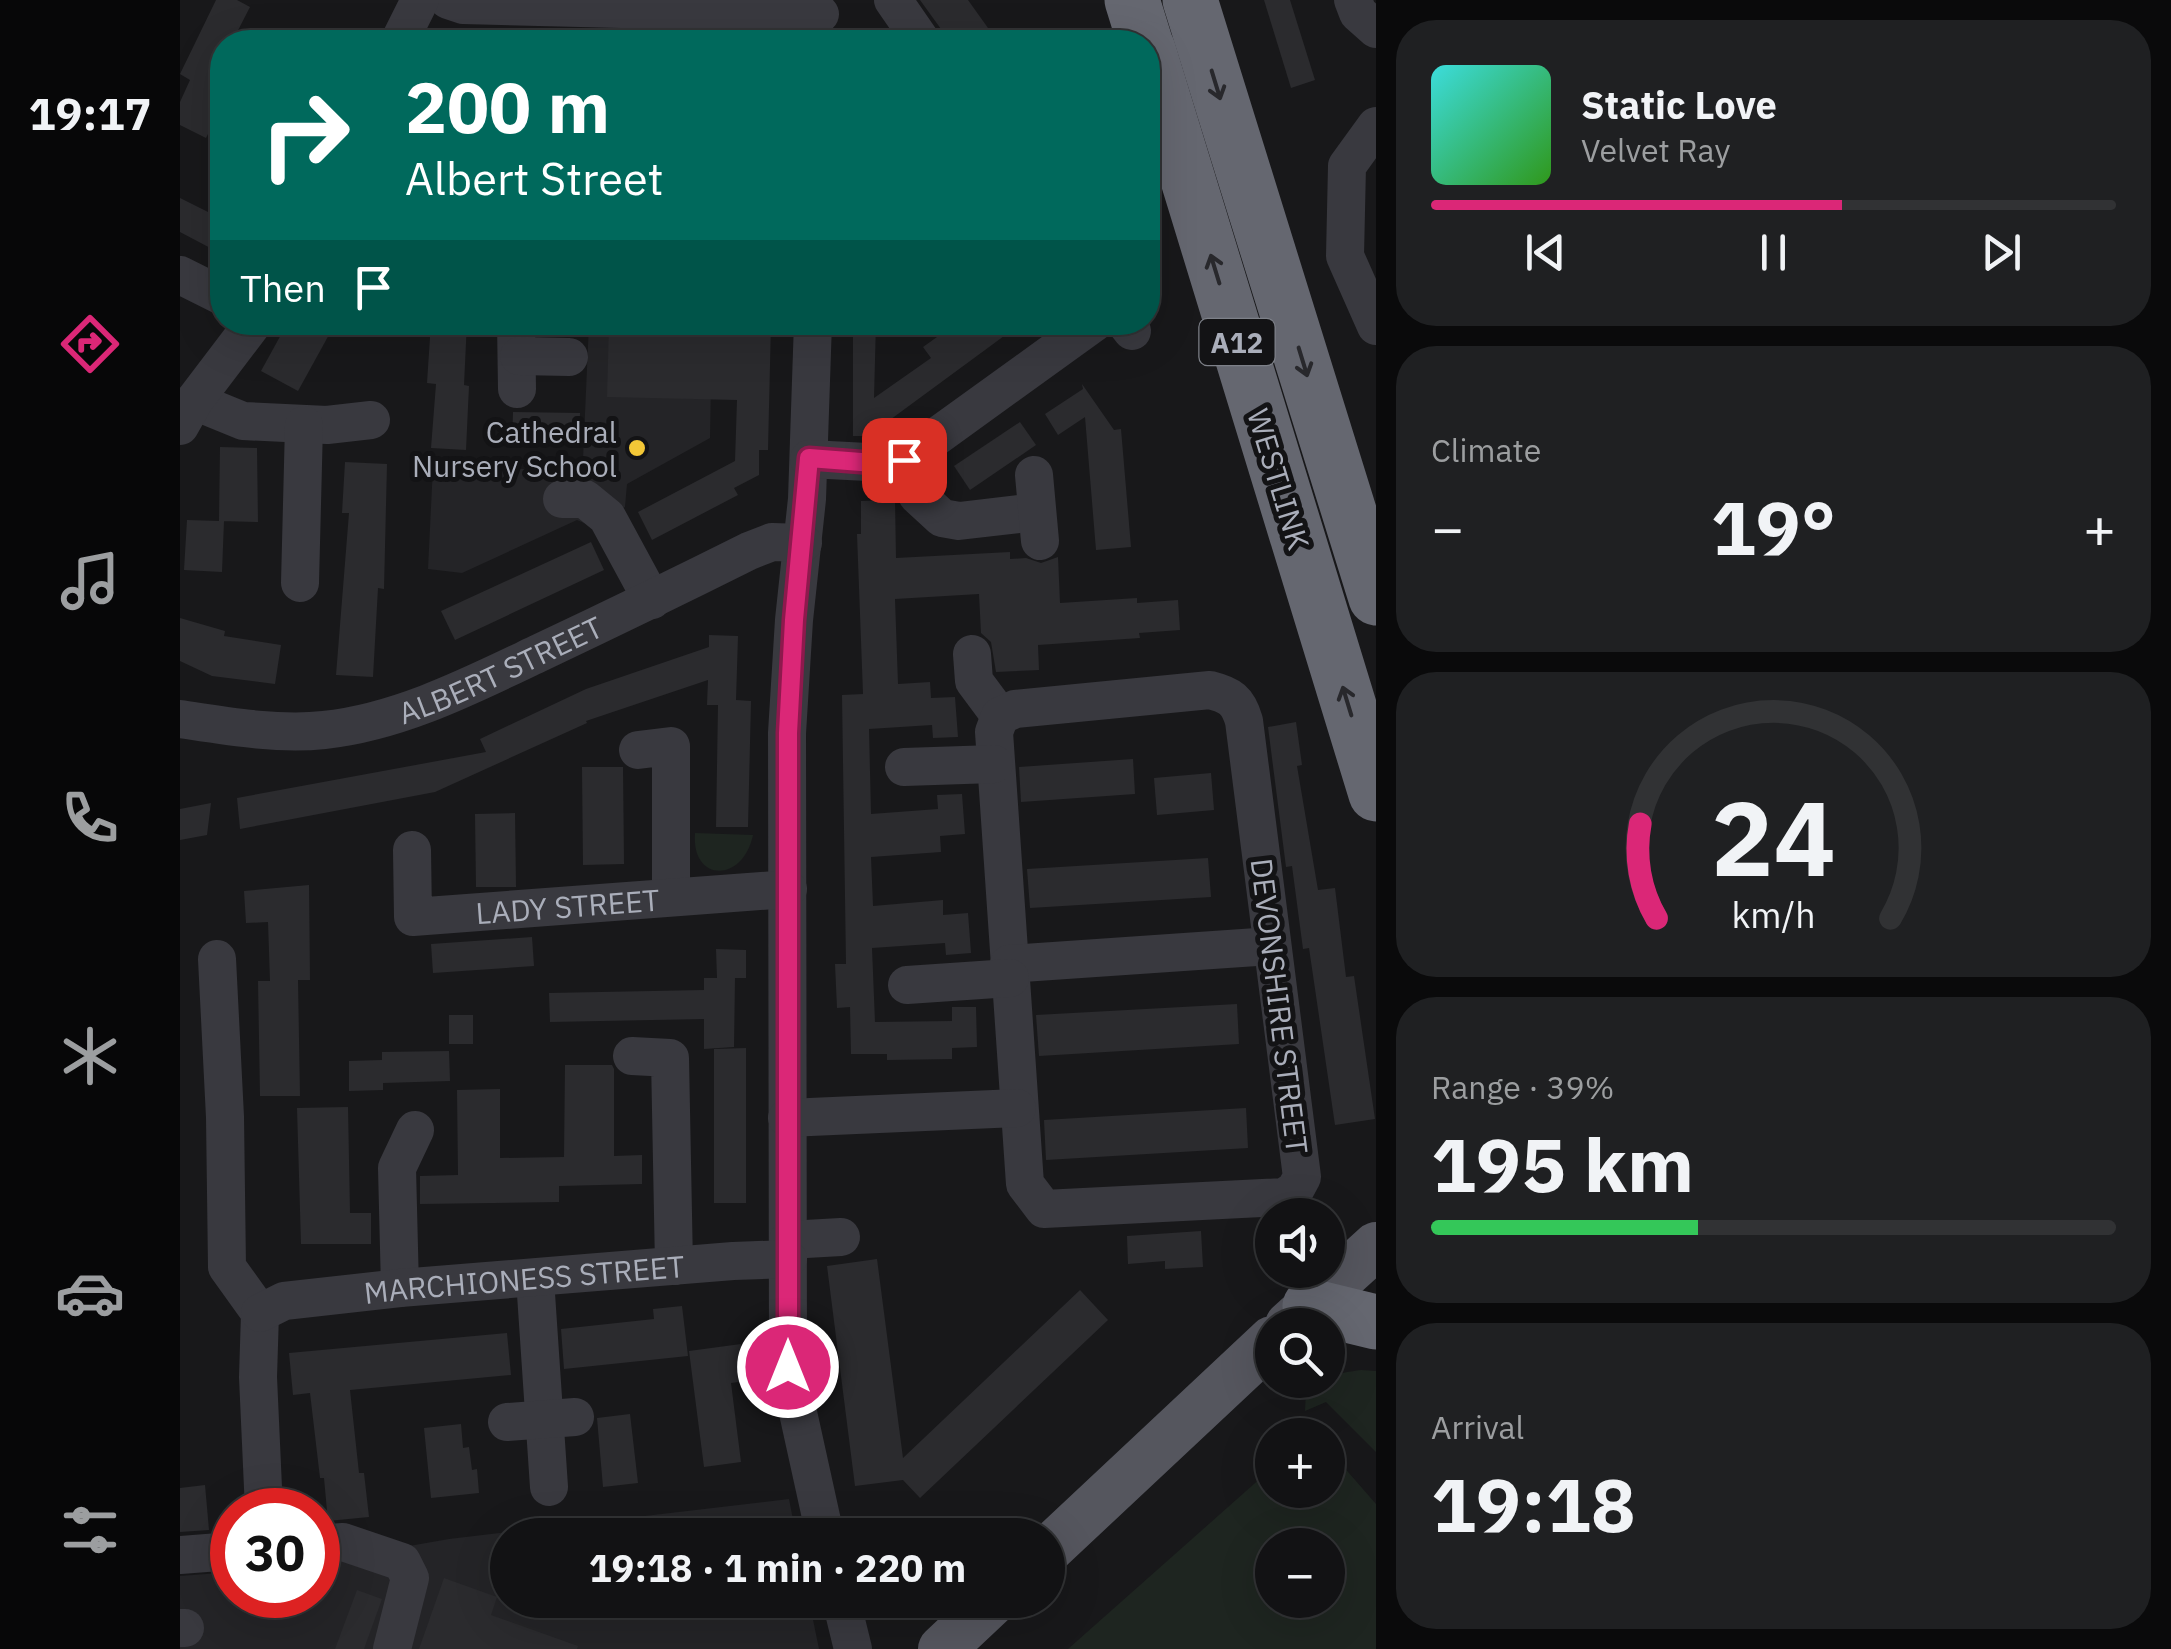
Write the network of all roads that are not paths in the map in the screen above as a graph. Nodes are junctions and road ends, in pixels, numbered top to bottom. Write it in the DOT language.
graph roads {
  1 [pos="420,0"];
  2 [pos="448,0"];
  3 [pos="893,0"];
  4 [pos="1132,0"];
  5 [pos="1190,0"];
  6 [pos="1353,0"];
  7 [pos="820,19"];
  8 [pos="1376,28"];
  9 [pos="406,30"];
  10 [pos="914,30"];
  11 [pos="1141,30"];
  12 [pos="1160,92"];
  13 [pos="1376,126"];
  14 [pos="180,275"];
  15 [pos="210,290"];
  16 [pos="1376,326"];
  17 [pos="244,335"];
  18 [pos="813,335"];
  19 [pos="1077,335"];
  20 [pos="517,356"];
  21 [pos="569,358"];
  22 [pos="187,413"];
  23 [pos="370,420"];
  24 [pos="304,425"];
  25 [pos="809,458"];
  26 [pos="904,460"];
  27 [pos="562,499"];
  28 [pos="1037,509"];
  29 [pos="803,543"];
  30 [pos="300,583"];
  31 [pos="1376,598"];
  32 [pos="652,600"];
  33 [pos="972,654"];
  34 [pos="1000,716"];
  35 [pos="180,718"];
  36 [pos="638,750"];
  37 [pos="994,764"];
  38 [pos="904,767"];
  39 [pos="1376,794"];
  40 [pos="412,850"];
  41 [pos="788,889"];
  42 [pos="671,896"];
  43 [pos="1272,946"];
  44 [pos="218,959"];
  45 [pos="1009,971"];
  46 [pos="907,984"];
  47 [pos="632,1056"];
  48 [pos="1017,1108"];
  49 [pos="788,1118"];
  50 [pos="415,1130"];
  51 [pos="841,1237"];
  52 [pos="1376,1246"];
  53 [pos="788,1250"];
  54 [pos="674,1266"];
  55 [pos="535,1279"];
  56 [pos="400,1288"];
  57 [pos="1308,1308"];
  58 [pos="260,1313"];
  59 [pos="1376,1322"];
  60 [pos="1345,1323"];
  61 [pos="1255,1357"];
  62 [pos="560,1418"];
  63 [pos="506,1422"];
  64 [pos="263,1488"];
  65 [pos="549,1488"];
  66 [pos="821,1518"];
  67 [pos="1065,1534"];
  68 [pos="340,1546"];
  69 [pos="210,1553"];
  70 [pos="180,1555"];
  71 [pos="845,1618"];
  72 [pos="975,1618"];
  73 [pos="392,1649"];
  74 [pos="852,1649"];
  75 [pos="942,1649"];
  1 -- 9 [label="street"];
  2 -- 7 [label="street"];
  3 -- 10 [label="street"];
  4 -- 11 [label="highway, WESTLINK / A12"];
  5 -- 31 [label="highway, WESTLINK / A12, one-way"];
  6 -- 8 [label="street"];
  39 -- 12 [label="highway, WESTLINK / A12, one-way"];
  13 -- 16 [label="street"];
  14 -- 15 [label="street"];
  17 -- 22 [label="street"];
  18 -- 25 [label="street"];
  19 -- 26 [label="street"];
  20 -- 21 [label="street"];
  22 -- 24 [label="street"];
  23 -- 24 [label="street"];
  24 -- 30 [label="street"];
  25 -- 26 [label="street"];
  25 -- 29 [label="street"];
  26 -- 28 [label="street"];
  27 -- 32 [label="street"];
  29 -- 32 [label="street, ALBERT STREET"];
  29 -- 41 [label="street"];
  32 -- 35 [label="street, ALBERT STREET"];
  33 -- 34 [label="street"];
  34 -- 37 [label="street"];
  34 -- 43 [label="street, DEVONSHIRE STREET"];
  36 -- 42 [label="street"];
  37 -- 38 [label="street"];
  37 -- 45 [label="street"];
  40 -- 42 [label="street, LADY STREET"];
  41 -- 42 [label="street, LADY STREET"];
  41 -- 49 [label="street"];
  43 -- 45 [label="street"];
  43 -- 48 [label="street, DEVONSHIRE STREET"];
  44 -- 58 [label="street"];
  45 -- 46 [label="street"];
  45 -- 48 [label="street"];
  47 -- 54 [label="street"];
  48 -- 49 [label="street"];
  49 -- 53 [label="street"];
  50 -- 56 [label="street"];
  51 -- 53 [label="street, MARCHIONESS STREET"];
  52 -- 57 [label="main road"];
  53 -- 54 [label="street, MARCHIONESS STREET"];
  53 -- 66 [label="street"];
  54 -- 55 [label="street, MARCHIONESS STREET"];
  55 -- 56 [label="street, MARCHIONESS STREET"];
  55 -- 62 [label="street"];
  56 -- 58 [label="street, MARCHIONESS STREET"];
  58 -- 64 [label="street"];
  59 -- 60 [label="highway"];
  61 -- 67 [label="main road"];
  62 -- 63 [label="street"];
  62 -- 65 [label="street"];
  68 -- 73 [label="street"];
  69 -- 70 [label="street"];
  71 -- 74 [label="street"];
  72 -- 75 [label="main road"];
}
